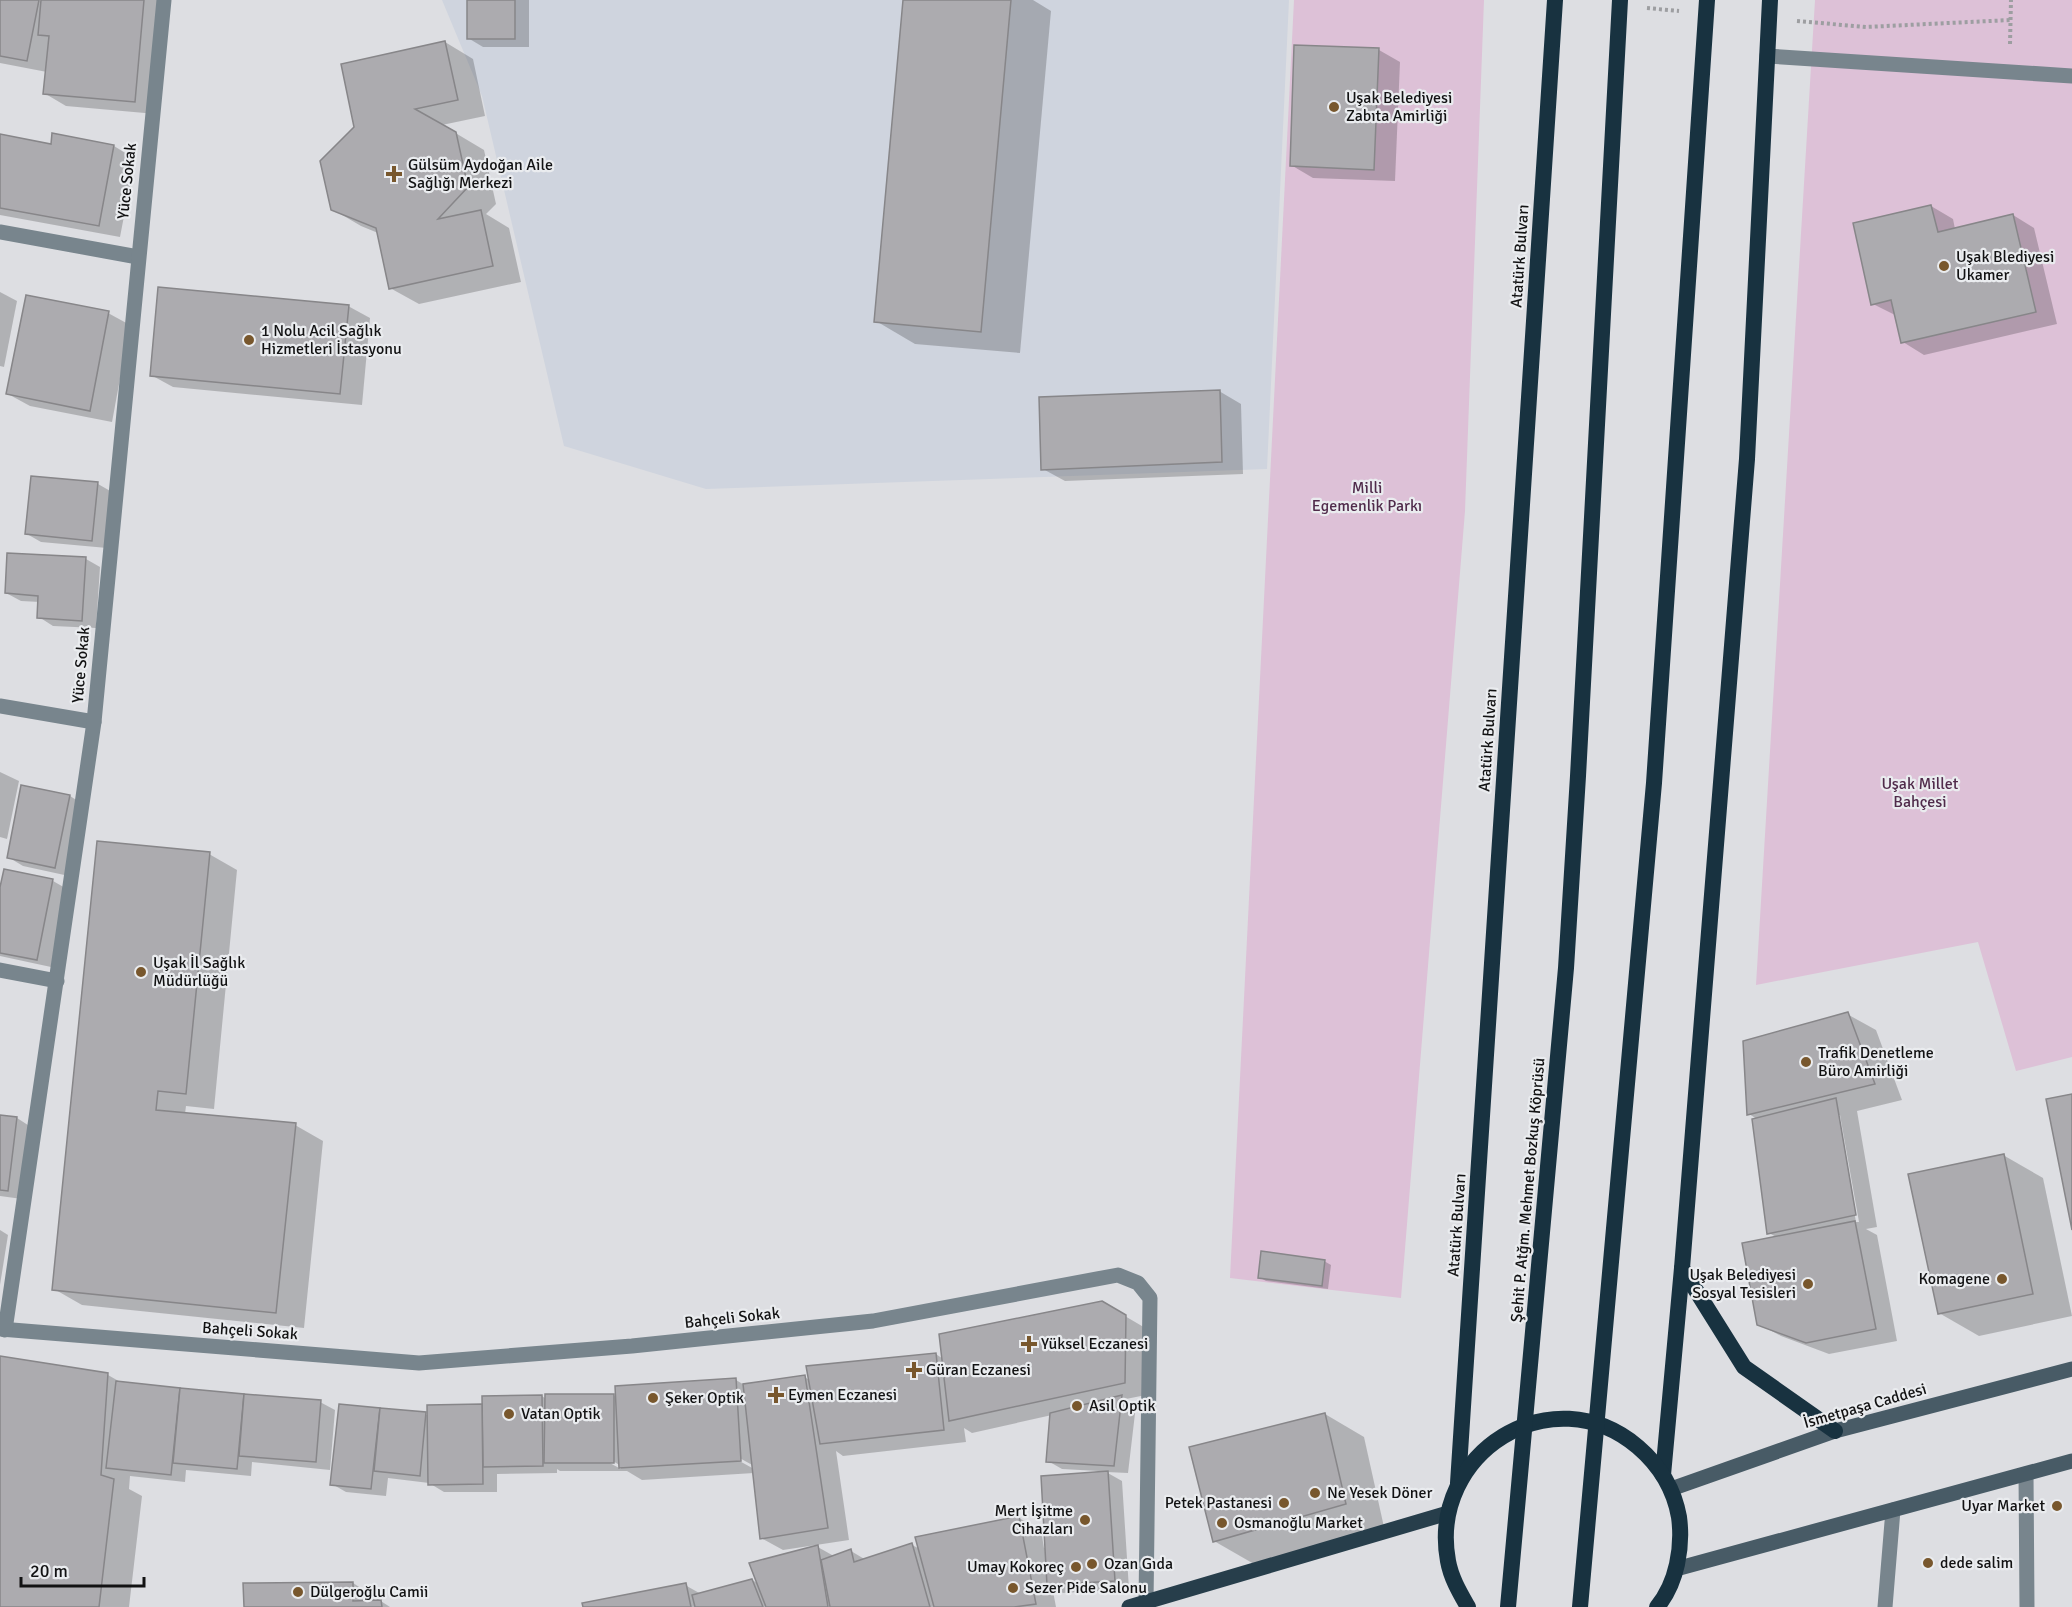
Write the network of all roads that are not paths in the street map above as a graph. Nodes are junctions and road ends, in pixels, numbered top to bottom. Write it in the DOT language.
graph roads {
  1 [pos="164,0"];
  2 [pos="1555,0"];
  3 [pos="1620,0"];
  4 [pos="1707,0"];
  5 [pos="1770,0"];
  6 [pos="1767,56"];
  7 [pos="2072,76"];
  8 [pos="0,232"];
  9 [pos="138,257"];
  10 [pos="0,706"];
  11 [pos="94,722"];
  12 [pos="0,970"];
  13 [pos="57,981"];
  14 [pos="1682,1268"];
  15 [pos="2,1330"];
  16 [pos="2072,1369"];
  17 [pos="1835,1431"];
  18 [pos="2072,1461"];
  19 [pos="2026,1474"];
  20 [pos="1667,1482"];
  21 [pos="1458,1483"];
  22 [pos="1893,1510"];
  23 [pos="1448,1514"];
  24 [pos="1676,1569"];
  25 [pos="1146,1603"];
  26 [pos="1129,1607"];
  27 [pos="1468,1607"];
  28 [pos="1508,1607"];
  29 [pos="1580,1607"];
  30 [pos="1657,1607"];
  31 [pos="1885,1607"];
  32 [pos="2027,1607"];
  1 -- 9 [label="street, Yüce Sokak"];
  2 -- 21 [label="highway, Atatürk Bulvarı"];
  3 -- 28 [label="highway, Şehit P. Atğm. Mehmet Bozkuş Köprüsü"];
  4 -- 29 [label="highway"];
  5 -- 6 [label="highway"];
  6 -- 7 [label="street"];
  6 -- 14 [label="highway"];
  8 -- 9 [label="street"];
  9 -- 11 [label="street, Yüce Sokak"];
  10 -- 11 [label="street"];
  11 -- 13 [label="street, Yüce Sokak"];
  12 -- 13 [label="street"];
  13 -- 15 [label="street, Yüce Sokak"];
  14 -- 17 [label="highway"];
  14 -- 20 [label="highway"];
  15 -- 25 [label="street, Bahçeli Sokak"];
  16 -- 17 [label="main road, İsmetpaşa Caddesi"];
  17 -- 20 [label="main road, İsmetpaşa Caddesi"];
  18 -- 19 [label="main road"];
  19 -- 22 [label="main road"];
  19 -- 32 [label="street"];
  20 -- 21 [label="highway"];
  20 -- 24 [label="highway"];
  21 -- 23 [label="highway"];
  22 -- 24 [label="main road"];
  22 -- 31 [label="street"];
  23 -- 25 [label="main road"];
  23 -- 27 [label="highway"];
  24 -- 30 [label="highway"];
  25 -- 26 [label="main road"];
}
